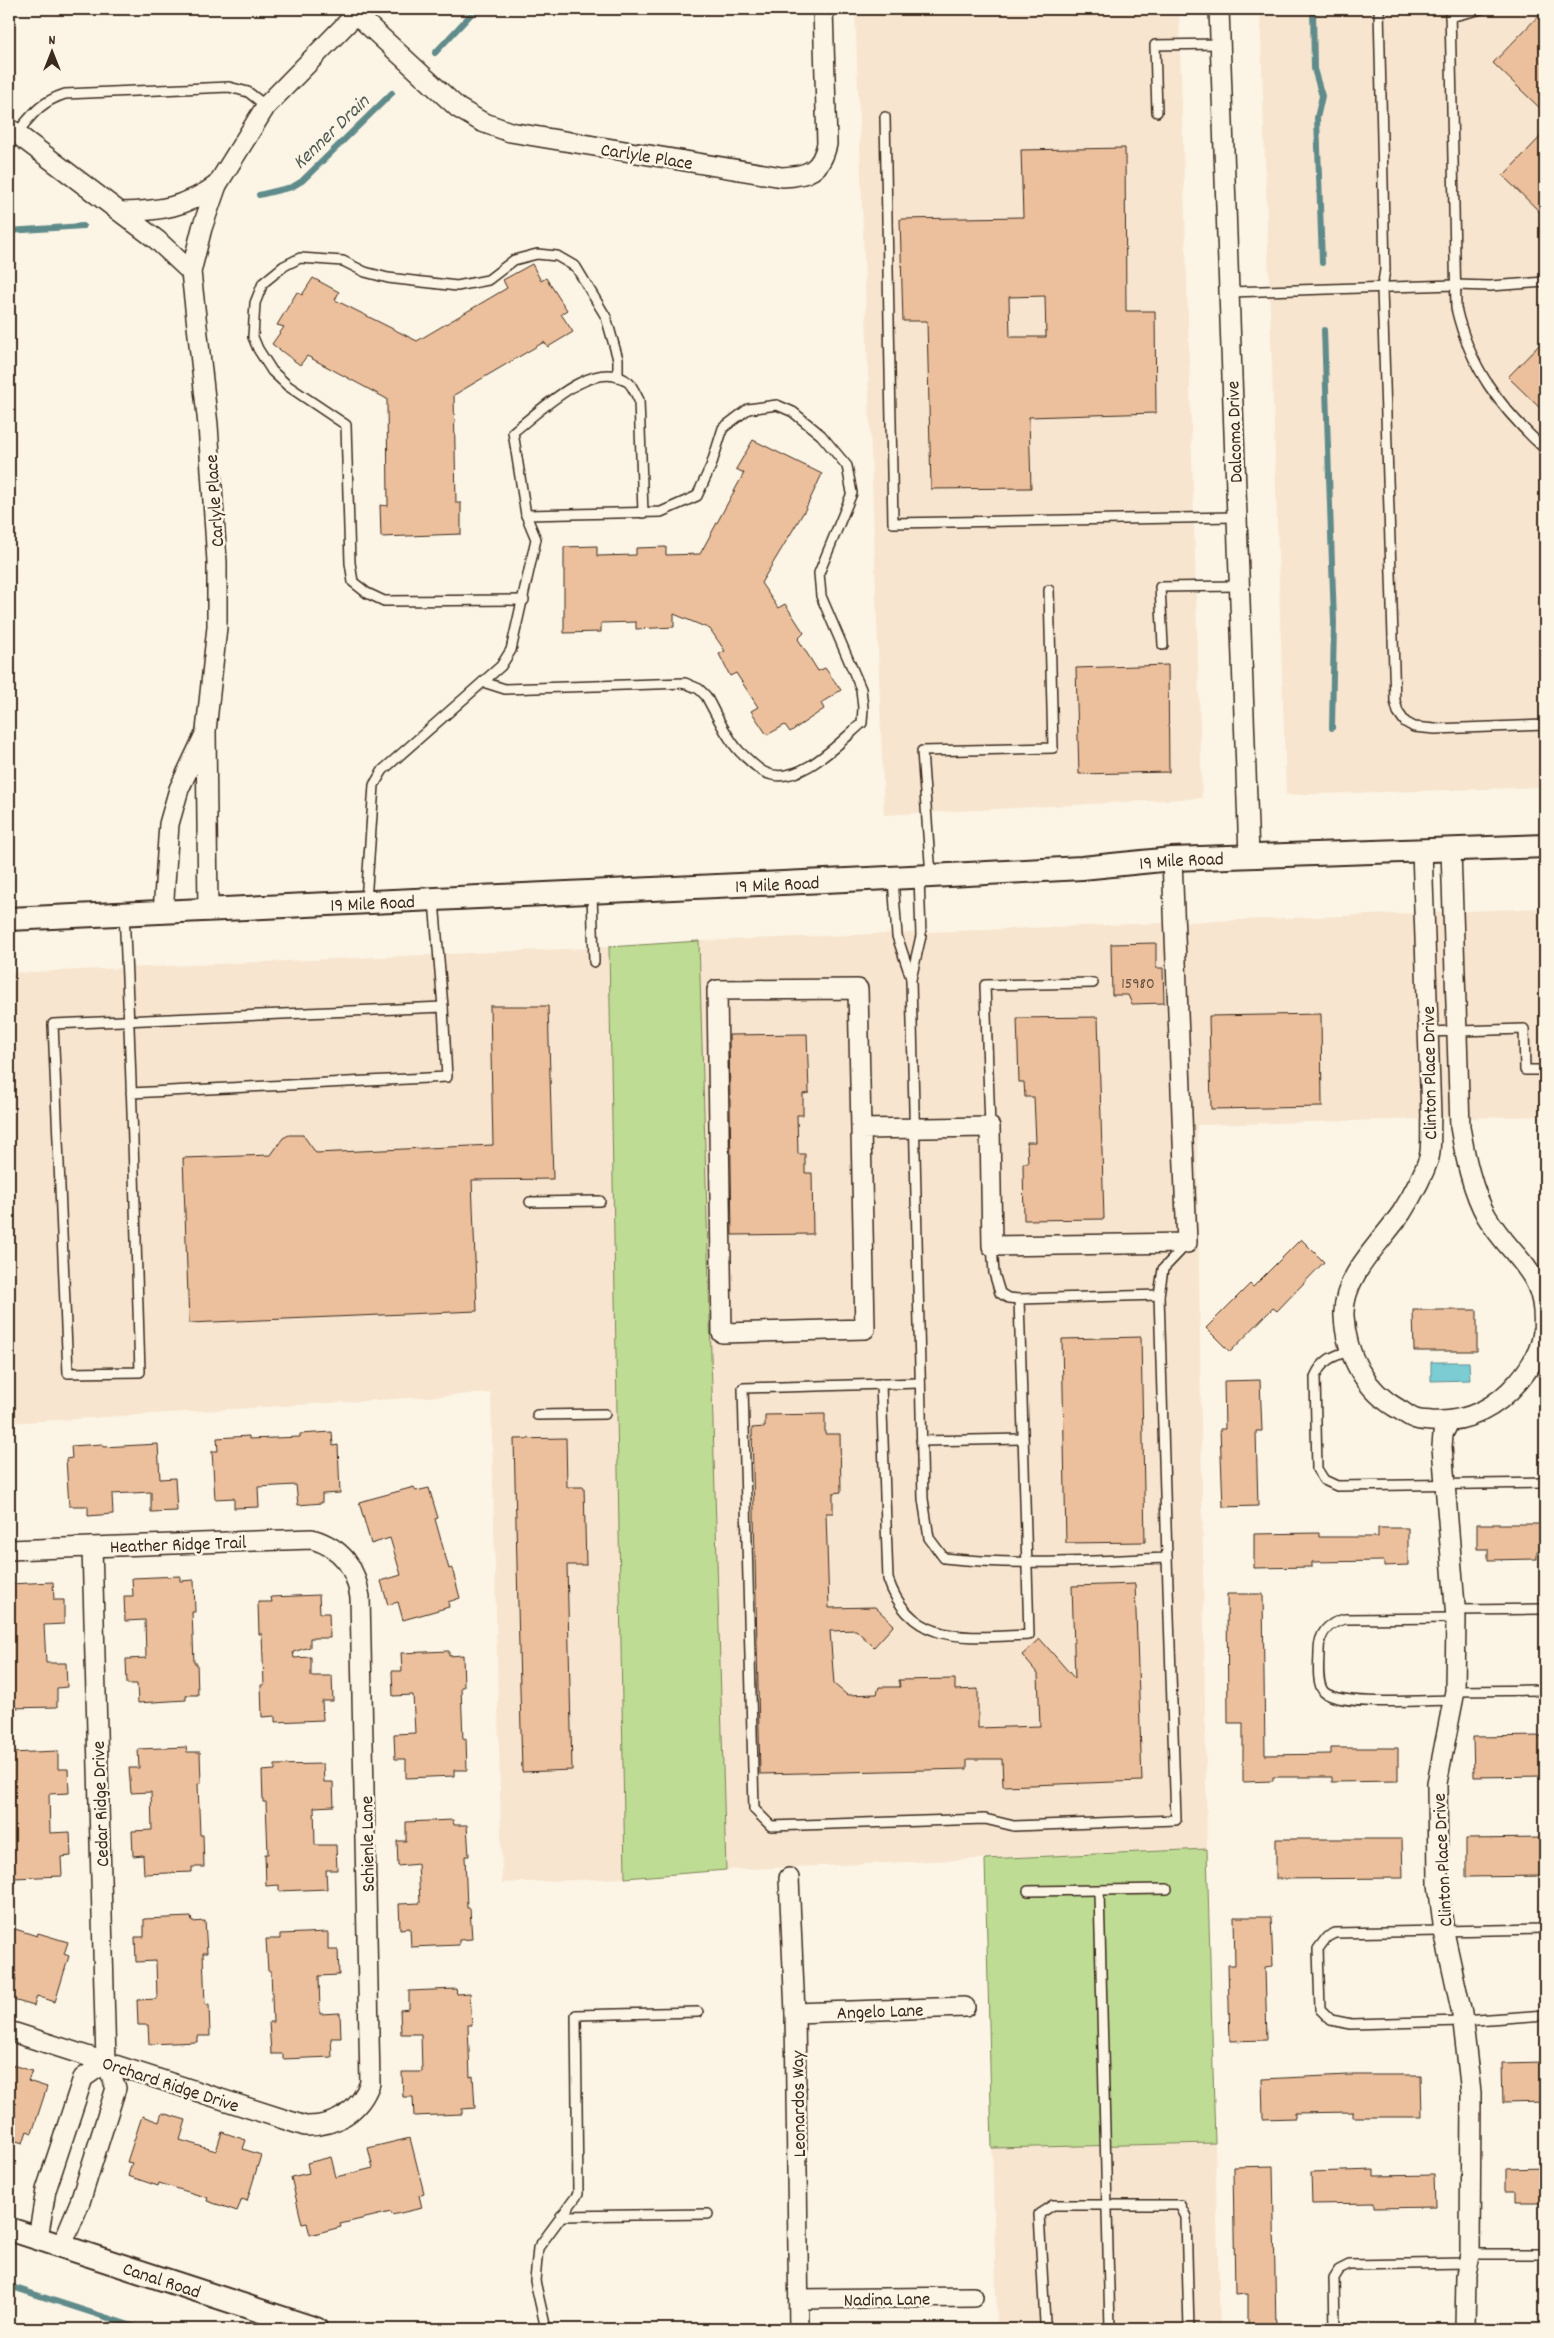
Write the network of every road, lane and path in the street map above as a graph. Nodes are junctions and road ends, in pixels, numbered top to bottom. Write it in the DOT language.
graph roads {
  1 [pos="823,9"];
  2 [pos="1219,9"];
  3 [pos="1379,9"];
  4 [pos="1482,9"];
  5 [pos="358,11"];
  6 [pos="1450,13"];
  7 [pos="1220,44"];
  8 [pos="266,106"];
  9 [pos="1157,112"];
  10 [pos="885,117"];
  11 [pos="12,131"];
  12 [pos="217,185"];
  13 [pos="121,212"];
  14 [pos="191,272"];
  15 [pos="1545,282"];
  16 [pos="1454,285"];
  17 [pos="1382,288"];
  18 [pos="1228,292"];
  19 [pos="618,377"];
  20 [pos="1545,449"];
  21 [pos="643,513"];
  22 [pos="526,516"];
  23 [pos="1236,517"];
  24 [pos="1238,586"];
  25 [pos="1050,590"];
  26 [pos="524,600"];
  27 [pos="1163,645"];
  28 [pos="483,682"];
  29 [pos="1545,725"];
  30 [pos="206,731"];
  31 [pos="1545,846"];
  32 [pos="1422,850"];
  33 [pos="1451,850"];
  34 [pos="1249,856"];
  35 [pos="1172,859"];
  36 [pos="925,876"];
  37 [pos="893,878"];
  38 [pos="592,893"];
  39 [pos="434,901"];
  40 [pos="366,904"];
  41 [pos="208,911"];
  42 [pos="163,912"];
  43 [pos="124,914"];
  44 [pos="9,920"];
  45 [pos="594,962"];
  46 [pos="911,978"];
  47 [pos="1093,983"];
  48 [pos="442,1006"];
  49 [pos="128,1020"];
  50 [pos="1457,1031"];
  51 [pos="1428,1032"];
  52 [pos="1545,1070"];
  53 [pos="131,1093"];
  54 [pos="990,1127"];
  55 [pos="914,1128"];
  56 [pos="861,1129"];
  57 [pos="600,1201"];
  58 [pos="530,1202"];
  59 [pos="1187,1244"];
  60 [pos="992,1246"];
  61 [pos="1159,1295"];
  62 [pos="1019,1299"];
  63 [pos="1544,1317"];
  64 [pos="1350,1350"];
  65 [pos="920,1383"];
  66 [pos="881,1384"];
  67 [pos="605,1414"];
  68 [pos="537,1415"];
  69 [pos="1449,1422"];
  70 [pos="1022,1439"];
  71 [pos="921,1441"];
  72 [pos="1545,1483"];
  73 [pos="1446,1484"];
  74 [pos="92,1546"];
  75 [pos="9,1550"];
  76 [pos="342,1554"];
  77 [pos="1167,1558"];
  78 [pos="1027,1562"];
  79 [pos="1545,1609"];
  80 [pos="1456,1614"];
  81 [pos="1545,1690"];
  82 [pos="1454,1696"];
  83 [pos="789,1878"];
  84 [pos="1167,1889"];
  85 [pos="1028,1891"];
  86 [pos="1099,1892"];
  87 [pos="1545,1929"];
  88 [pos="1444,1932"];
  89 [pos="964,2007"];
  90 [pos="698,2012"];
  91 [pos="795,2013"];
  92 [pos="1545,2014"];
  93 [pos="1462,2021"];
  94 [pos="9,2031"];
  95 [pos="106,2062"];
  96 [pos="334,2122"];
  97 [pos="1108,2205"];
  98 [pos="708,2214"];
  99 [pos="560,2216"];
  100 [pos="9,2229"];
  101 [pos="38,2238"];
  102 [pos="62,2245"];
  103 [pos="1545,2254"];
  104 [pos="1469,2258"];
  105 [pos="973,2297"];
  106 [pos="800,2299"];
  107 [pos="316,2329"];
  108 [pos="546,2329"];
  109 [pos="799,2329"];
  110 [pos="1049,2329"];
  111 [pos="1110,2329"];
  112 [pos="1189,2329"];
  113 [pos="1335,2329"];
  114 [pos="1465,2329"];
  1 -- 5 [label="street, Carlyle Place"];
  2 -- 7 [label="street, Dalcoma Drive"];
  3 -- 17 [label="lane"];
  4 -- 6 [label="lane"];
  5 -- 8 [label="street, Carlyle Place"];
  6 -- 16 [label="lane"];
  7 -- 9 [label="lane"];
  7 -- 18 [label="street, Dalcoma Drive"];
  8 -- 11 [label="lane"];
  8 -- 12 [label="street, Carlyle Place"];
  10 -- 23 [label="lane"];
  11 -- 13 [label="street"];
  12 -- 13 [label="street, Carlyle Place"];
  12 -- 14 [label="street, Carlyle Place"];
  13 -- 14 [label="street"];
  14 -- 30 [label="street, Carlyle Place"];
  15 -- 16 [label="lane"];
  16 -- 17 [label="lane"];
  16 -- 20 [label="lane"];
  17 -- 18 [label="lane"];
  17 -- 29 [label="lane"];
  18 -- 23 [label="street, Dalcoma Drive"];
  19 -- 21 [label="lane"];
  19 -- 22 [label="lane"];
  19 -- 26 [label="lane"];
  21 -- 22 [label="lane"];
  21 -- 28 [label="lane"];
  22 -- 26 [label="lane"];
  23 -- 24 [label="street, Dalcoma Drive"];
  24 -- 27 [label="lane"];
  24 -- 34 [label="street, Dalcoma Drive"];
  25 -- 36 [label="lane"];
  26 -- 28 [label="lane"];
  28 -- 40 [label="lane"];
  30 -- 41 [label="street, Carlyle Place"];
  30 -- 42 [label="street, Carlyle Place"];
  31 -- 33 [label="street, 19 Mile Road"];
  32 -- 33 [label="street, 19 Mile Road"];
  32 -- 34 [label="street, 19 Mile Road"];
  32 -- 51 [label="street, Clinton Place Drive"];
  33 -- 50 [label="street, Clinton Place Drive"];
  34 -- 35 [label="street, 19 Mile Road"];
  35 -- 36 [label="street, 19 Mile Road"];
  35 -- 59 [label="street"];
  36 -- 37 [label="street, 19 Mile Road"];
  36 -- 46 [label="lane"];
  37 -- 38 [label="street, 19 Mile Road"];
  37 -- 46 [label="lane"];
  38 -- 39 [label="street, 19 Mile Road"];
  38 -- 45 [label="lane"];
  39 -- 40 [label="street, 19 Mile Road"];
  39 -- 48 [label="lane"];
  40 -- 41 [label="street, 19 Mile Road"];
  41 -- 42 [label="street, 19 Mile Road"];
  42 -- 43 [label="street, 19 Mile Road"];
  43 -- 44 [label="street, 19 Mile Road"];
  43 -- 49 [label="lane"];
  46 -- 55 [label="lane"];
  47 -- 54 [label="lane"];
  48 -- 49 [label="lane"];
  48 -- 53 [label="lane"];
  49 -- 53 [label="lane"];
  49 -- 53 [label="lane"];
  50 -- 51 [label="lane"];
  50 -- 52 [label="lane"];
  50 -- 63 [label="street, Clinton Place Drive"];
  51 -- 64 [label="street, Clinton Place Drive"];
  54 -- 55 [label="street"];
  54 -- 60 [label="street"];
  55 -- 56 [label="street"];
  55 -- 65 [label="lane"];
  56 -- 56 [label="street"];
  57 -- 58 [label="lane"];
  59 -- 60 [label="street"];
  59 -- 61 [label="lane"];
  60 -- 62 [label="lane"];
  61 -- 62 [label="lane"];
  61 -- 77 [label="lane"];
  62 -- 70 [label="lane"];
  63 -- 69 [label="street, Clinton Place Drive"];
  64 -- 69 [label="street, Clinton Place Drive"];
  64 -- 73 [label="lane"];
  65 -- 66 [label="lane"];
  65 -- 71 [label="lane"];
  66 -- 77 [label="lane"];
  66 -- 78 [label="lane"];
  67 -- 68 [label="lane"];
  69 -- 73 [label="street, Clinton Place Drive"];
  70 -- 71 [label="lane"];
  70 -- 78 [label="lane"];
  71 -- 78 [label="lane"];
  72 -- 73 [label="lane"];
  73 -- 80 [label="street, Clinton Place Drive"];
  74 -- 75 [label="street, Heather Ridge Trail"];
  74 -- 76 [label="street, Heather Ridge Trail"];
  74 -- 95 [label="street, Cedar Ridge Drive"];
  76 -- 96 [label="street, Schienle Lane"];
  77 -- 78 [label="lane"];
  79 -- 80 [label="lane"];
  80 -- 82 [label="street, Clinton Place Drive"];
  80 -- 82 [label="lane"];
  81 -- 82 [label="lane"];
  82 -- 88 [label="street, Clinton Place Drive"];
  83 -- 91 [label="street, Leonardos Way"];
  84 -- 86 [label="lane"];
  85 -- 86 [label="lane"];
  86 -- 97 [label="lane"];
  87 -- 88 [label="lane"];
  88 -- 93 [label="street, Clinton Place Drive"];
  88 -- 93 [label="lane"];
  89 -- 91 [label="street, Angelo Lane"];
  90 -- 99 [label="lane"];
  91 -- 106 [label="street, Leonardos Way"];
  92 -- 93 [label="lane"];
  93 -- 104 [label="street, Clinton Place Drive"];
  94 -- 95 [label="street, Orchard Ridge Drive"];
  95 -- 96 [label="street, Orchard Ridge Drive"];
  95 -- 101 [label="street"];
  95 -- 102 [label="street, Cedar Ridge Drive"];
  97 -- 110 [label="lane"];
  97 -- 111 [label="lane"];
  97 -- 112 [label="lane"];
  98 -- 99 [label="lane"];
  99 -- 108 [label="lane"];
  100 -- 101 [label="street, Canal Road"];
  101 -- 102 [label="street, Canal Road"];
  102 -- 107 [label="street, Canal Road"];
  103 -- 104 [label="lane"];
  104 -- 113 [label="lane"];
  104 -- 114 [label="street, Clinton Place Drive"];
  105 -- 106 [label="street, Nadina Lane"];
  106 -- 109 [label="street, Leonardos Way"];
}
